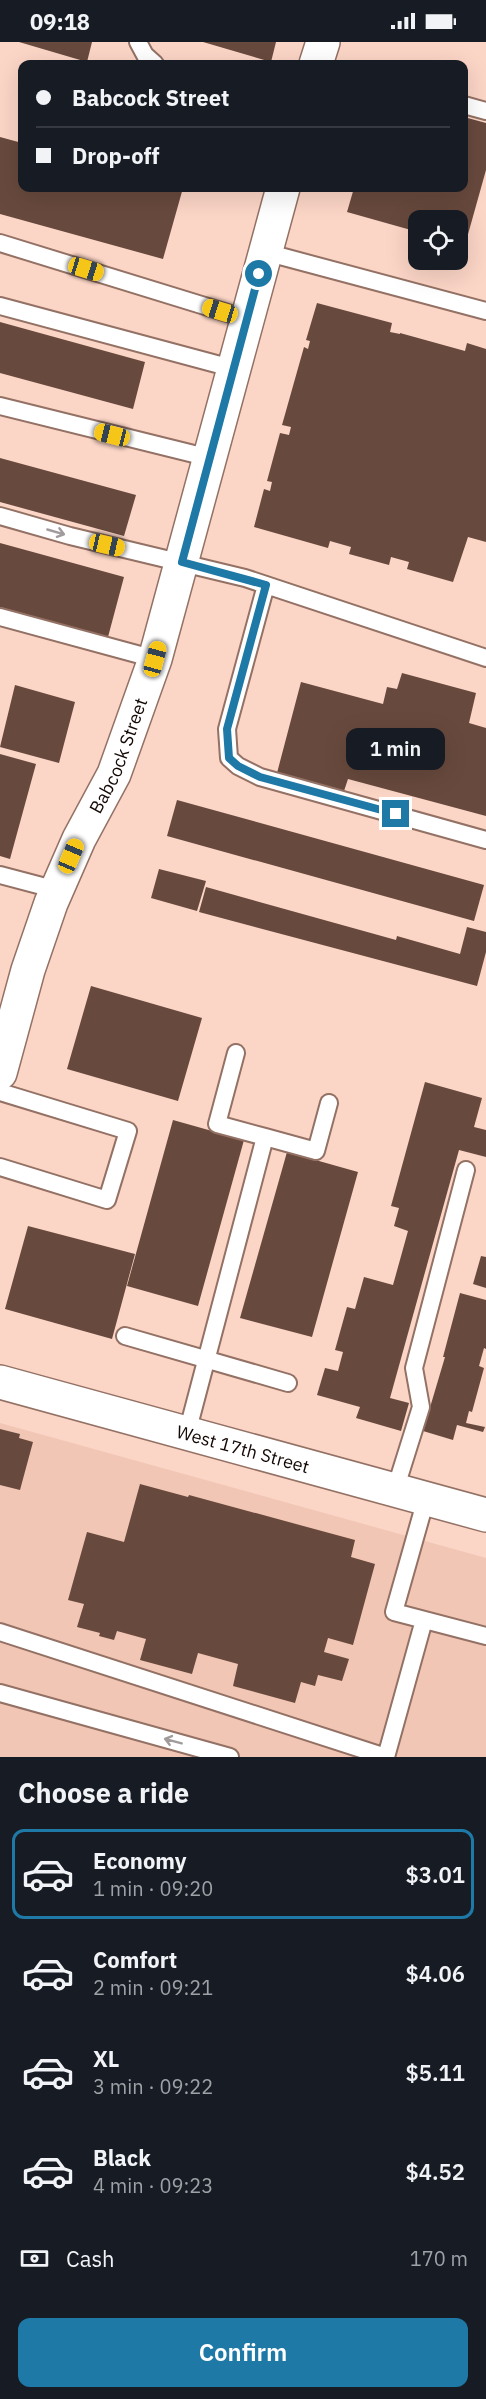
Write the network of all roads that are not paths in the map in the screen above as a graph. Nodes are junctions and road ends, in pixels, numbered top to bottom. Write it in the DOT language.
graph roads {
  1 [pos="138,42"];
  2 [pos="151,60"];
  3 [pos="468,106"];
  4 [pos="486,111"];
  5 [pos="282,192"];
  6 [pos="0,243"];
  7 [pos="265,252"];
  8 [pos="0,306"];
  9 [pos="486,311"];
  10 [pos="247,319"];
  11 [pos="234,369"];
  12 [pos="0,406"];
  13 [pos="210,458"];
  14 [pos="0,516"];
  15 [pos="182,562"];
  16 [pos="266,585"];
  17 [pos="0,617"];
  18 [pos="486,658"];
  19 [pos="155,659"];
  20 [pos="486,840"];
  21 [pos="0,875"];
  22 [pos="57,890"];
  23 [pos="236,1053"];
  24 [pos="0,1073"];
  25 [pos="0,1092"];
  26 [pos="328,1103"];
  27 [pos="265,1137"];
  28 [pos="0,1167"];
  29 [pos="466,1170"];
  30 [pos="125,1336"];
  31 [pos="207,1359"];
  32 [pos="0,1382"];
  33 [pos="288,1383"];
  34 [pos="187,1433"];
  35 [pos="395,1490"];
  36 [pos="426,1499"];
  37 [pos="486,1515"];
  38 [pos="424,1620"];
  39 [pos="0,1632"];
  40 [pos="486,1636"];
  41 [pos="0,1693"];
  42 [pos="230,1757"];
  43 [pos="386,1757"];
  1 -- 2 [label="lane"];
  3 -- 4 [label="lane"];
  5 -- 7 [label="street, Babcock Street"];
  6 -- 10 [label="lane"];
  7 -- 9 [label="lane"];
  7 -- 10 [label="street, Babcock Street"];
  8 -- 11 [label="lane"];
  10 -- 11 [label="street, Babcock Street"];
  11 -- 13 [label="street, Babcock Street"];
  12 -- 13 [label="lane"];
  13 -- 15 [label="street, Babcock Street"];
  14 -- 15 [label="lane, one-way"];
  15 -- 16 [label="lane"];
  15 -- 19 [label="street, Babcock Street"];
  16 -- 18 [label="lane"];
  16 -- 20 [label="lane"];
  17 -- 19 [label="lane"];
  19 -- 22 [label="street, Babcock Street"];
  21 -- 22 [label="lane"];
  22 -- 24 [label="street, Babcock Street"];
  23 -- 27 [label="lane"];
  25 -- 28 [label="lane"];
  26 -- 27 [label="lane"];
  27 -- 31 [label="lane"];
  29 -- 35 [label="lane"];
  30 -- 31 [label="lane"];
  31 -- 33 [label="lane"];
  31 -- 34 [label="lane"];
  32 -- 34 [label="street, West 17th Street"];
  34 -- 35 [label="street, West 17th Street"];
  35 -- 36 [label="street, West 17th Street"];
  36 -- 37 [label="street, West 17th Street"];
  36 -- 38 [label="lane"];
  38 -- 40 [label="lane"];
  38 -- 43 [label="lane"];
  39 -- 43 [label="lane"];
  42 -- 41 [label="lane, one-way"];
}
